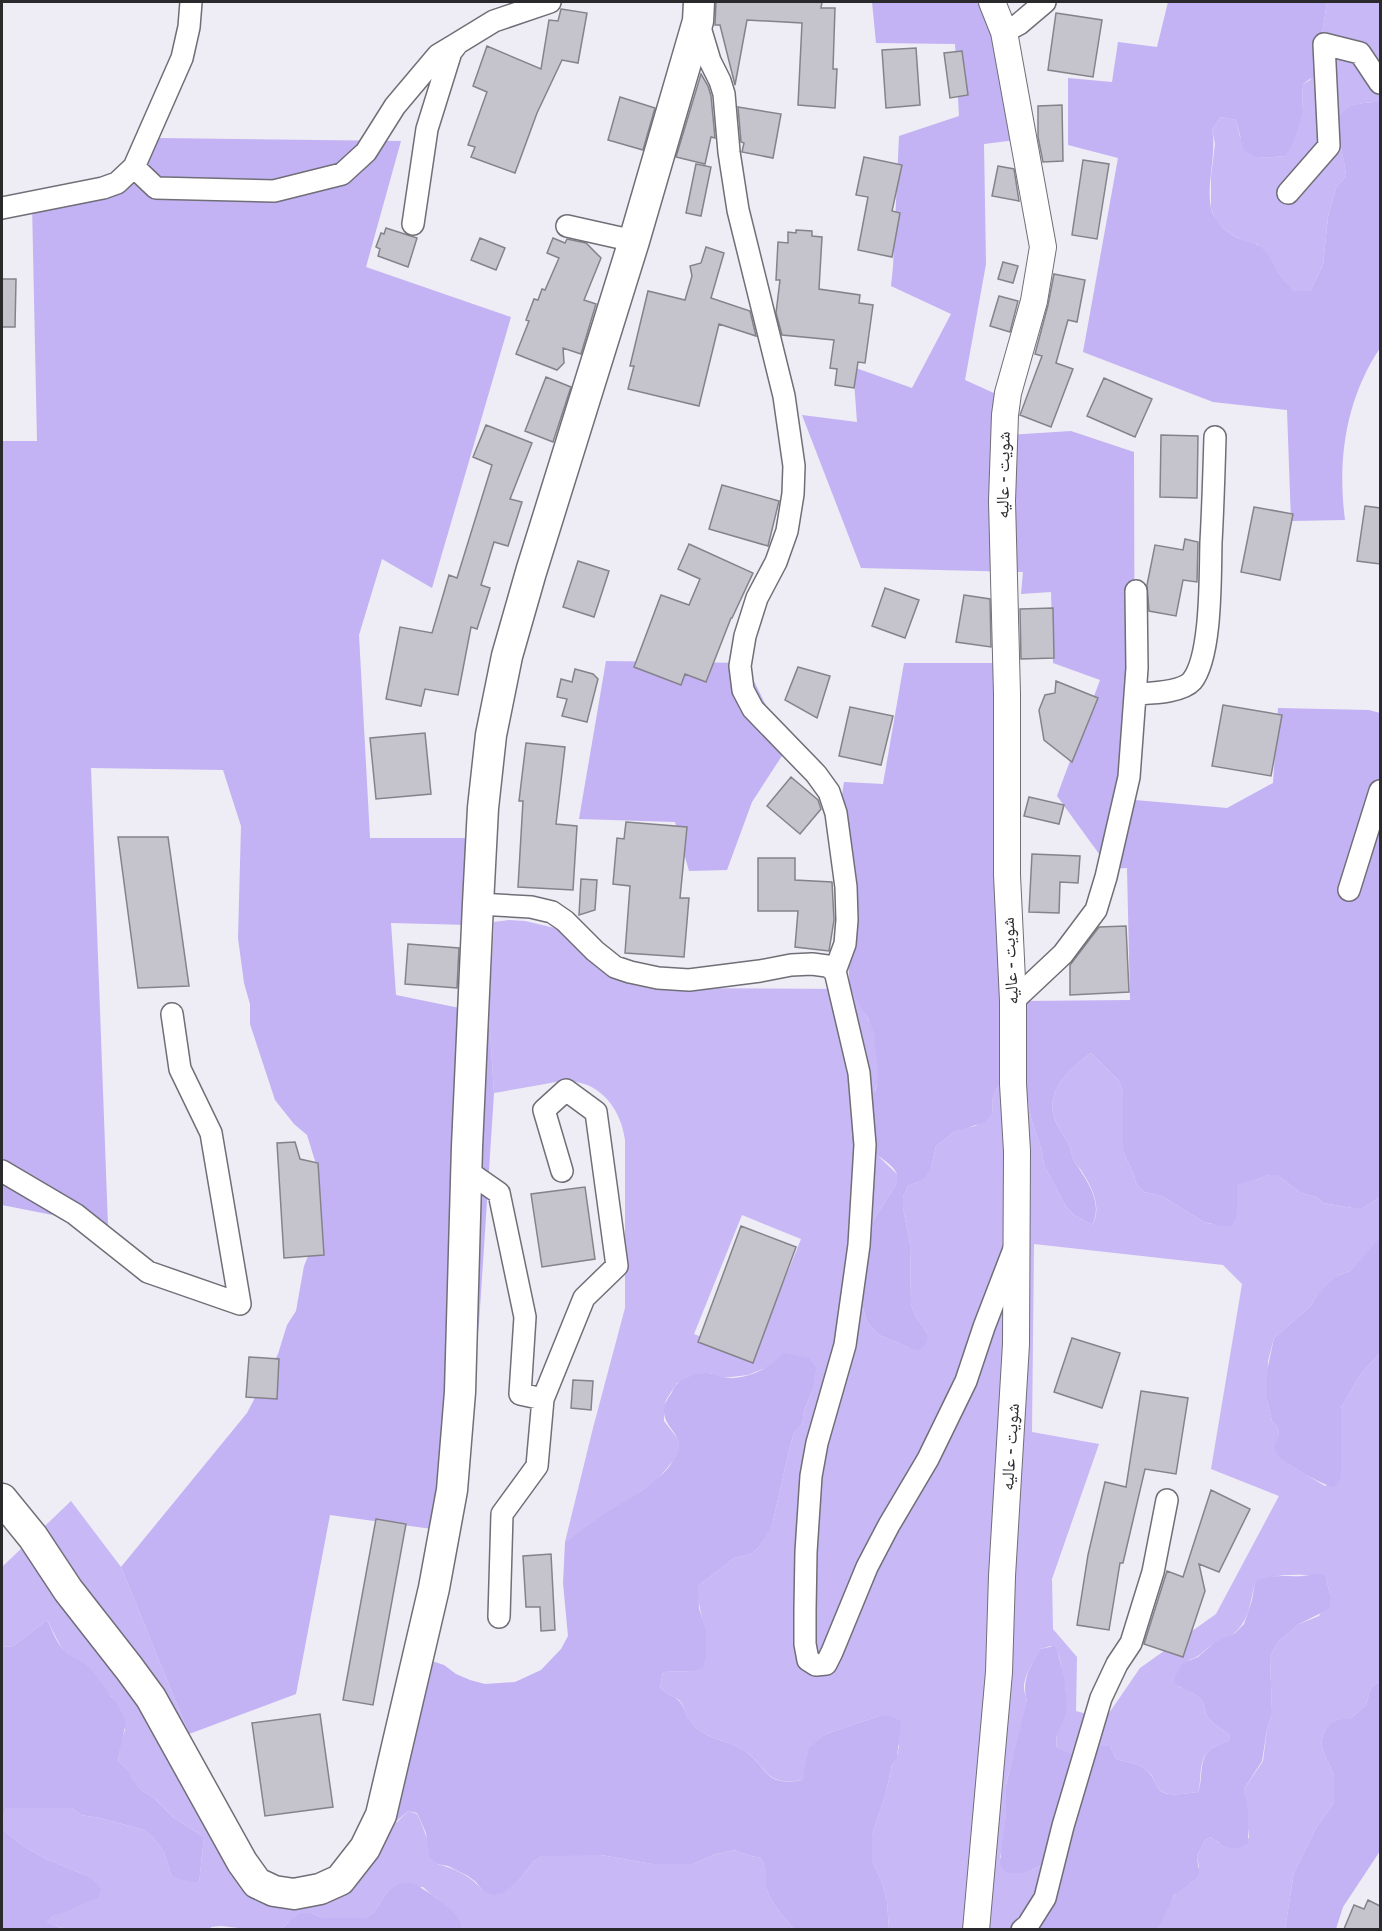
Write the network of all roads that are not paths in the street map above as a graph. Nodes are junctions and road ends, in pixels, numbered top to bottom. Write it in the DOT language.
graph roads {
  1 [pos="191,2"];
  2 [pos="550,2"];
  3 [pos="992,2"];
  4 [pos="1044,2"];
  5 [pos="698,11"];
  6 [pos="1004,32"];
  7 [pos="458,43"];
  8 [pos="1380,83"];
  9 [pos="134,167"];
  10 [pos="1288,193"];
  11 [pos="2,208"];
  12 [pos="413,224"];
  13 [pos="567,226"];
  14 [pos="634,241"];
  15 [pos="1215,436"];
  16 [pos="1136,591"];
  17 [pos="1135,694"];
  18 [pos="1380,791"];
  19 [pos="1348,890"];
  20 [pos="478,904"];
  21 [pos="835,971"];
  22 [pos="1013,1001"];
  23 [pos="172,1014"];
  24 [pos="466,1170"];
  25 [pos="562,1171"];
  26 [pos="2,1172"];
  27 [pos="1017,1244"];
  28 [pos="543,1399"];
  29 [pos="2,1499"];
  30 [pos="1167,1500"];
  31 [pos="499,1617"];
  32 [pos="976,1929"];
  33 [pos="1022,1929"];
  1 -- 9 [label="street"];
  2 -- 7 [label="street"];
  3 -- 6 [label="street, شويت - عاليه"];
  4 -- 6 [label="street"];
  5 -- 14 [label="main road"];
  5 -- 21 [label="street"];
  6 -- 22 [label="street, شويت - عاليه"];
  7 -- 9 [label="street"];
  7 -- 12 [label="street"];
  8 -- 10 [label="street"];
  9 -- 11 [label="street"];
  13 -- 14 [label="street"];
  14 -- 20 [label="main road"];
  15 -- 17 [label="street"];
  16 -- 17 [label="street"];
  17 -- 22 [label="street"];
  18 -- 19 [label="street"];
  20 -- 21 [label="street"];
  20 -- 24 [label="main road"];
  21 -- 27 [label="street"];
  22 -- 27 [label="street, شويت - عاليه"];
  23 -- 26 [label="street"];
  24 -- 28 [label="street"];
  24 -- 29 [label="main road"];
  25 -- 28 [label="street"];
  27 -- 32 [label="street, شويت - عاليه"];
  28 -- 31 [label="street"];
  30 -- 33 [label="street"];
}
